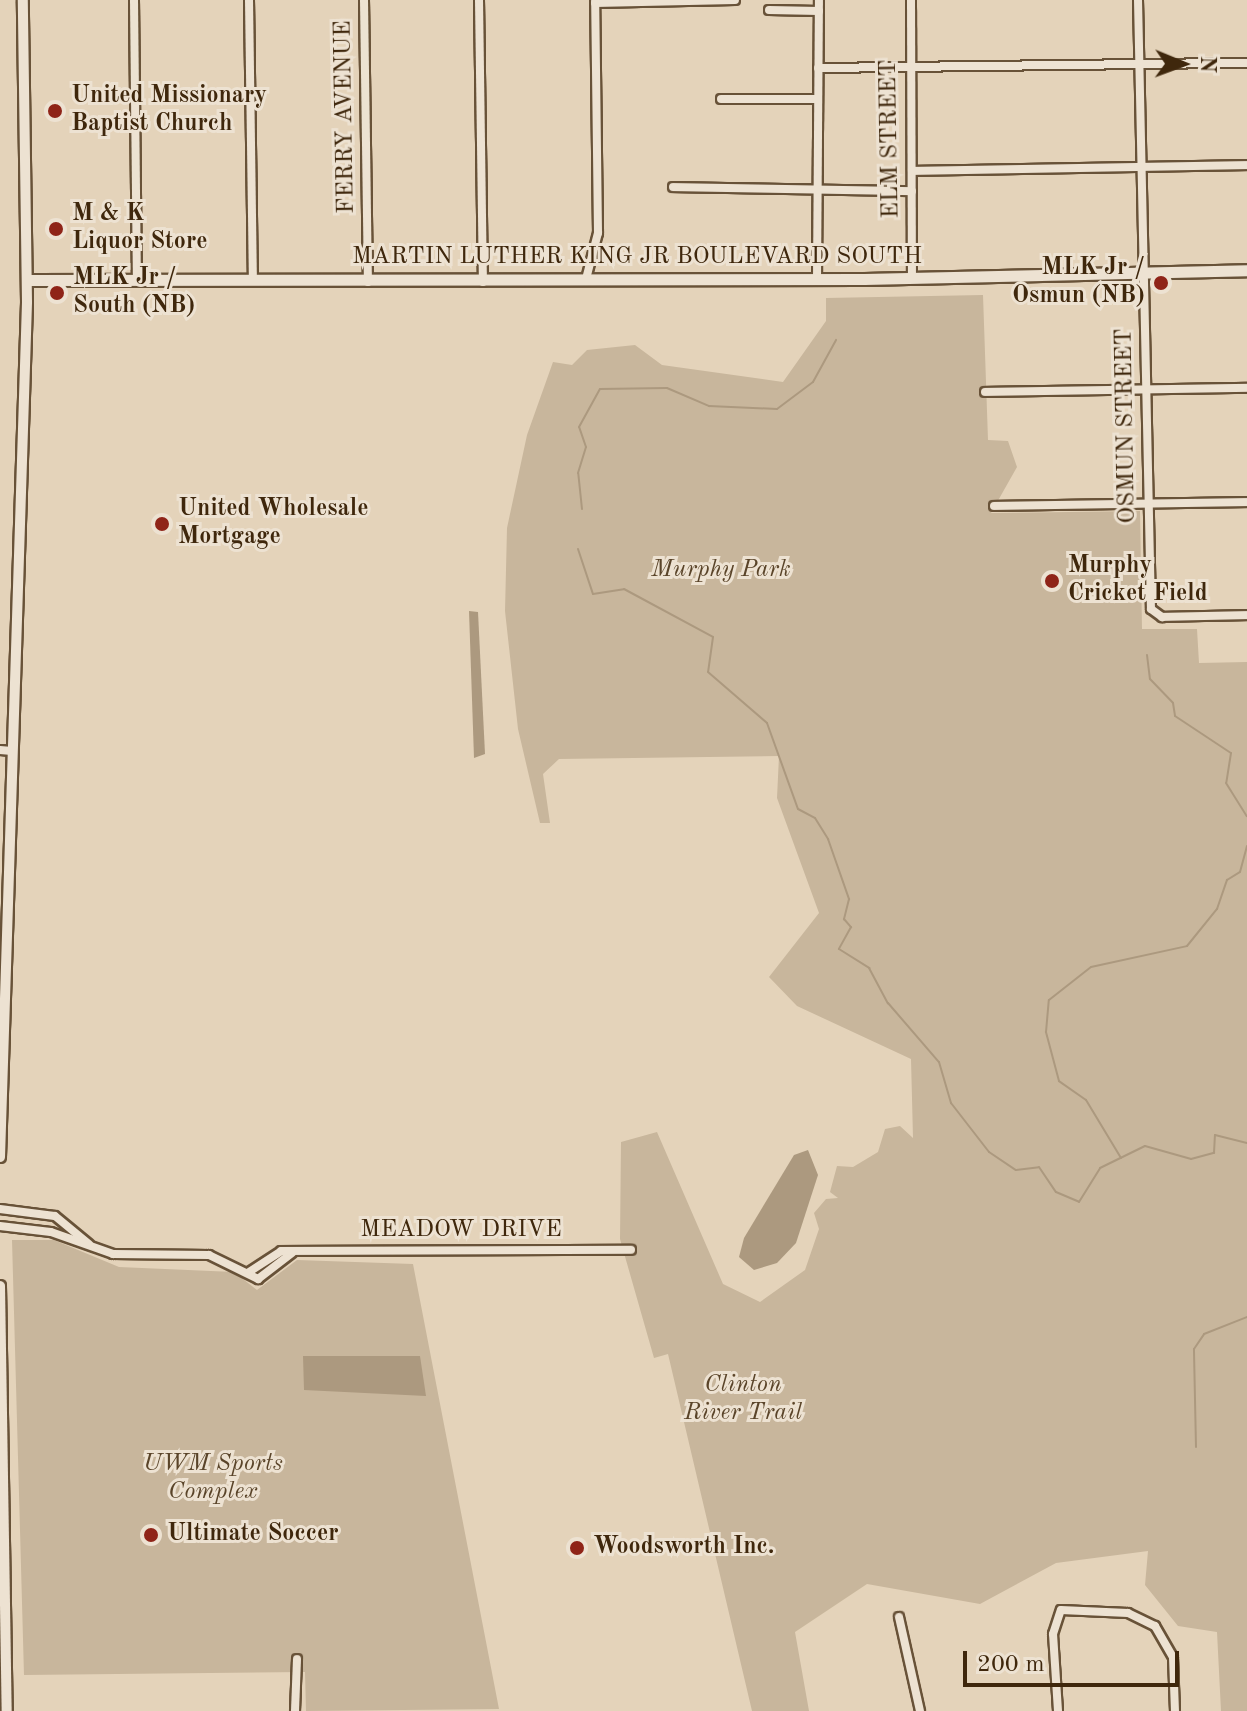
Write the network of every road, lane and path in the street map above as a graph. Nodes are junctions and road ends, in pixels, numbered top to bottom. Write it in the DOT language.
graph roads {
  1 [pos="23,0"];
  2 [pos="134,0"];
  3 [pos="249,0"];
  4 [pos="364,0"];
  5 [pos="479,0"];
  6 [pos="735,0"];
  7 [pos="819,0"];
  8 [pos="911,0"];
  9 [pos="1138,0"];
  10 [pos="595,1"];
  11 [pos="769,10"];
  12 [pos="819,11"];
  13 [pos="1247,63"];
  14 [pos="1139,65"];
  15 [pos="911,67"];
  16 [pos="818,68"];
  17 [pos="721,99"];
  18 [pos="818,99"];
  19 [pos="1247,165"];
  20 [pos="1139,167"];
  21 [pos="912,171"];
  22 [pos="673,187"];
  23 [pos="817,189"];
  24 [pos="912,191"];
  25 [pos="1247,270"];
  26 [pos="1142,272"];
  27 [pos="912,278"];
  28 [pos="586,279"];
  29 [pos="817,279"];
  30 [pos="27,280"];
  31 [pos="137,280"];
  32 [pos="253,281"];
  33 [pos="368,282"];
  34 [pos="483,282"];
  35 [pos="1247,388"];
  36 [pos="1146,390"];
  37 [pos="985,392"];
  38 [pos="1247,502"];
  39 [pos="1148,504"];
  40 [pos="994,506"];
  41 [pos="1247,615"];
  42 [pos="0,750"];
  43 [pos="12,751"];
  44 [pos="0,1157"];
  45 [pos="0,1209"];
  46 [pos="47,1213"];
  47 [pos="0,1226"];
  48 [pos="44,1231"];
  49 [pos="90,1245"];
  50 [pos="631,1250"];
  51 [pos="292,1253"];
  52 [pos="249,1272"];
  53 [pos="0,1286"];
  54 [pos="899,1617"];
  55 [pos="297,1659"];
  56 [pos="7,1711"];
  57 [pos="295,1711"];
  58 [pos="920,1711"];
  59 [pos="1058,1711"];
  60 [pos="1175,1711"];
  1 -- 30 [label="street"];
  2 -- 31 [label="street"];
  3 -- 32 [label="street"];
  4 -- 33 [label="street, FERRY AVENUE"];
  5 -- 34 [label="street"];
  6 -- 10 [label="street"];
  7 -- 12 [label="street"];
  8 -- 15 [label="street, ELM STREET"];
  9 -- 14 [label="street, OSMUN STREET"];
  10 -- 28 [label="street"];
  11 -- 12 [label="street"];
  12 -- 16 [label="street"];
  13 -- 14 [label="street"];
  14 -- 15 [label="street"];
  14 -- 20 [label="street, OSMUN STREET"];
  15 -- 16 [label="street"];
  15 -- 21 [label="street, ELM STREET"];
  16 -- 18 [label="street"];
  17 -- 18 [label="street"];
  18 -- 23 [label="street"];
  19 -- 20 [label="street"];
  20 -- 21 [label="street"];
  20 -- 26 [label="street, OSMUN STREET"];
  21 -- 24 [label="street, ELM STREET"];
  22 -- 23 [label="street"];
  23 -- 24 [label="street"];
  23 -- 29 [label="street"];
  24 -- 27 [label="street, ELM STREET"];
  25 -- 26 [label="main road, MARTIN LUTHER KING JR BOULEVARD SOUTH"];
  26 -- 27 [label="main road, MARTIN LUTHER KING JR BOULEVARD SOUTH"];
  26 -- 36 [label="street, OSMUN STREET"];
  27 -- 29 [label="main road, MARTIN LUTHER KING JR BOULEVARD SOUTH"];
  28 -- 29 [label="main road, MARTIN LUTHER KING JR BOULEVARD SOUTH"];
  28 -- 34 [label="main road, MARTIN LUTHER KING JR BOULEVARD SOUTH"];
  30 -- 31 [label="main road, MARTIN LUTHER KING JR BOULEVARD SOUTH"];
  30 -- 43 [label="street"];
  31 -- 32 [label="main road, MARTIN LUTHER KING JR BOULEVARD SOUTH"];
  32 -- 33 [label="main road, MARTIN LUTHER KING JR BOULEVARD SOUTH"];
  33 -- 34 [label="main road, MARTIN LUTHER KING JR BOULEVARD SOUTH"];
  35 -- 36 [label="street"];
  36 -- 37 [label="street"];
  36 -- 39 [label="street, OSMUN STREET"];
  38 -- 39 [label="street"];
  39 -- 40 [label="street"];
  39 -- 41 [label="street, OSMUN STREET"];
  42 -- 43 [label="street"];
  43 -- 44 [label="street"];
  45 -- 46 [label="street"];
  46 -- 48 [label="street"];
  46 -- 49 [label="street"];
  47 -- 48 [label="street"];
  48 -- 49 [label="street"];
  49 -- 52 [label="street"];
  50 -- 51 [label="street, MEADOW DRIVE"];
  51 -- 52 [label="street, MEADOW DRIVE"];
  51 -- 52 [label="street"];
  53 -- 56 [label="street"];
  54 -- 58 [label="street"];
  55 -- 57 [label="street"];
  59 -- 60 [label="street"];
}
